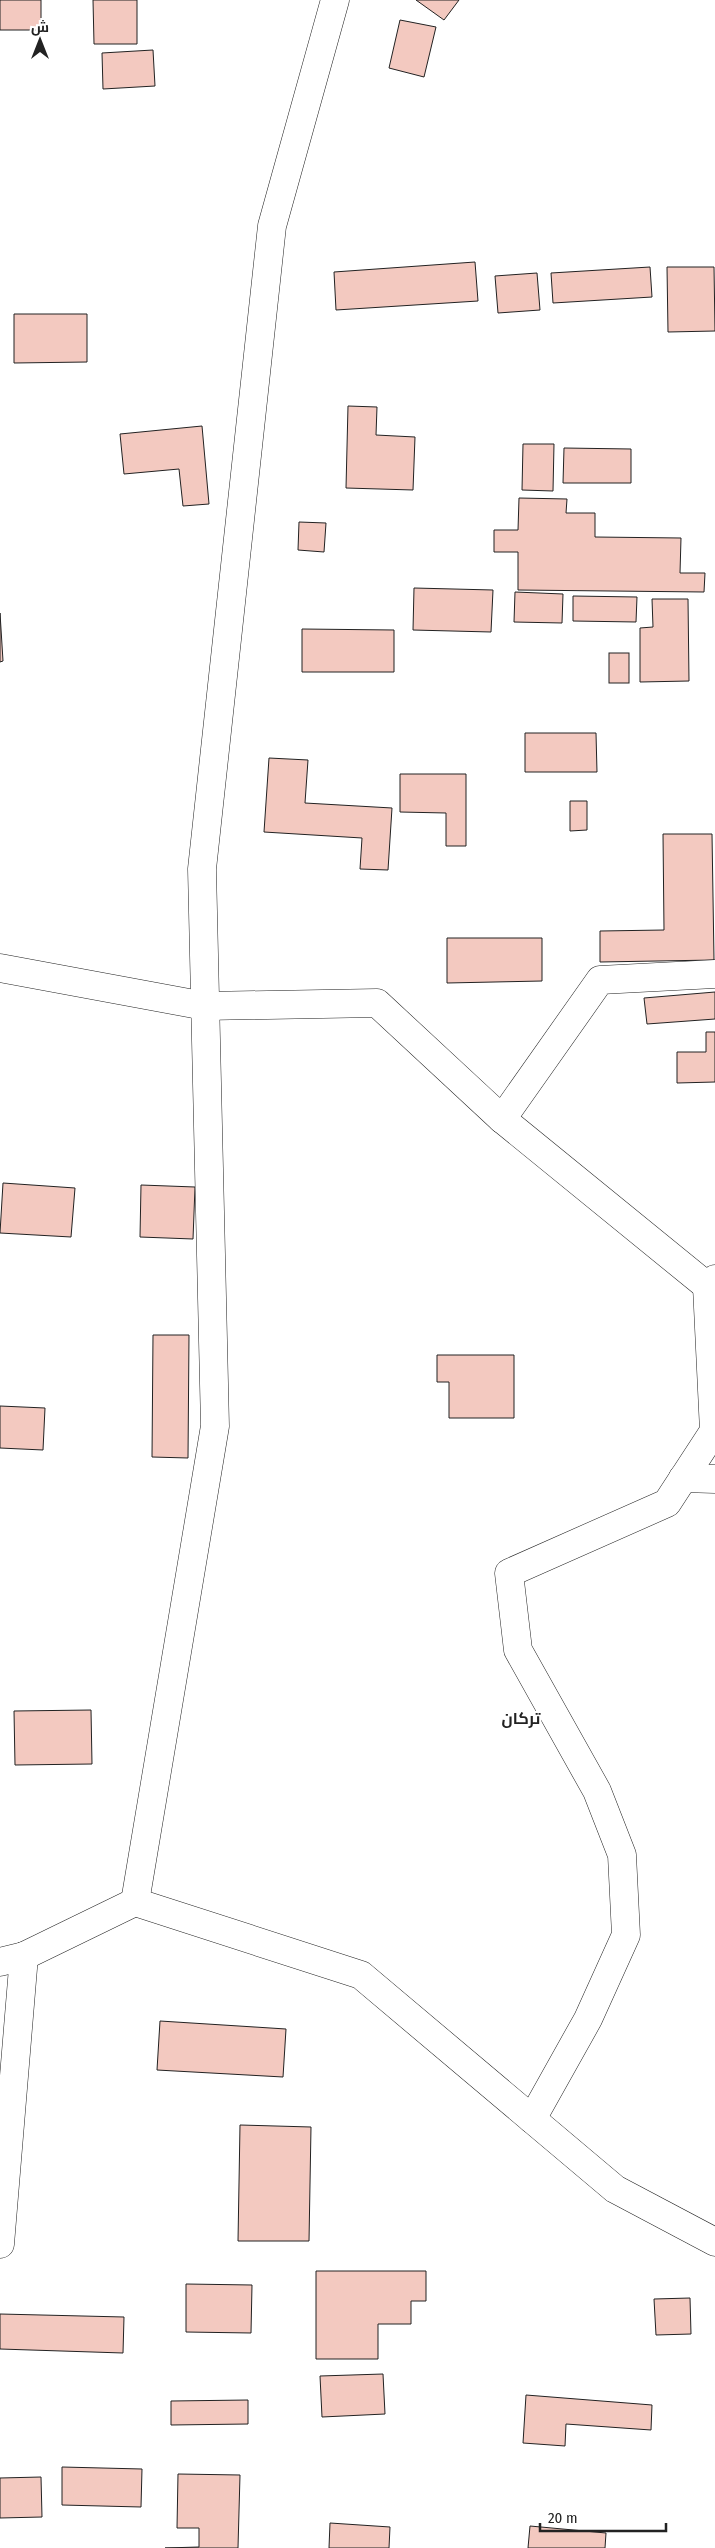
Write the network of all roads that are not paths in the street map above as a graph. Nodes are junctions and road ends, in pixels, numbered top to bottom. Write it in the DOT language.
graph roads {
  1 [pos="335,0"];
  2 [pos="0,968"];
  3 [pos="715,974"];
  4 [pos="205,1006"];
  5 [pos="502,1119"];
  6 [pos="711,1283"];
  7 [pos="683,1478"];
  8 [pos="715,1479"];
  9 [pos="135,1902"];
  10 [pos="12,1959"];
  11 [pos="532,2119"];
  12 [pos="715,2242"];
  13 [pos="0,2244"];
  1 -- 4 [label="street"];
  2 -- 4 [label="street"];
  3 -- 5 [label="street"];
  4 -- 5 [label="street"];
  4 -- 9 [label="street"];
  5 -- 6 [label="street"];
  6 -- 7 [label="street"];
  7 -- 8 [label="street"];
  7 -- 11 [label="street"];
  9 -- 10 [label="street"];
  9 -- 11 [label="street"];
  10 -- 13 [label="street"];
  11 -- 12 [label="street"];
}
